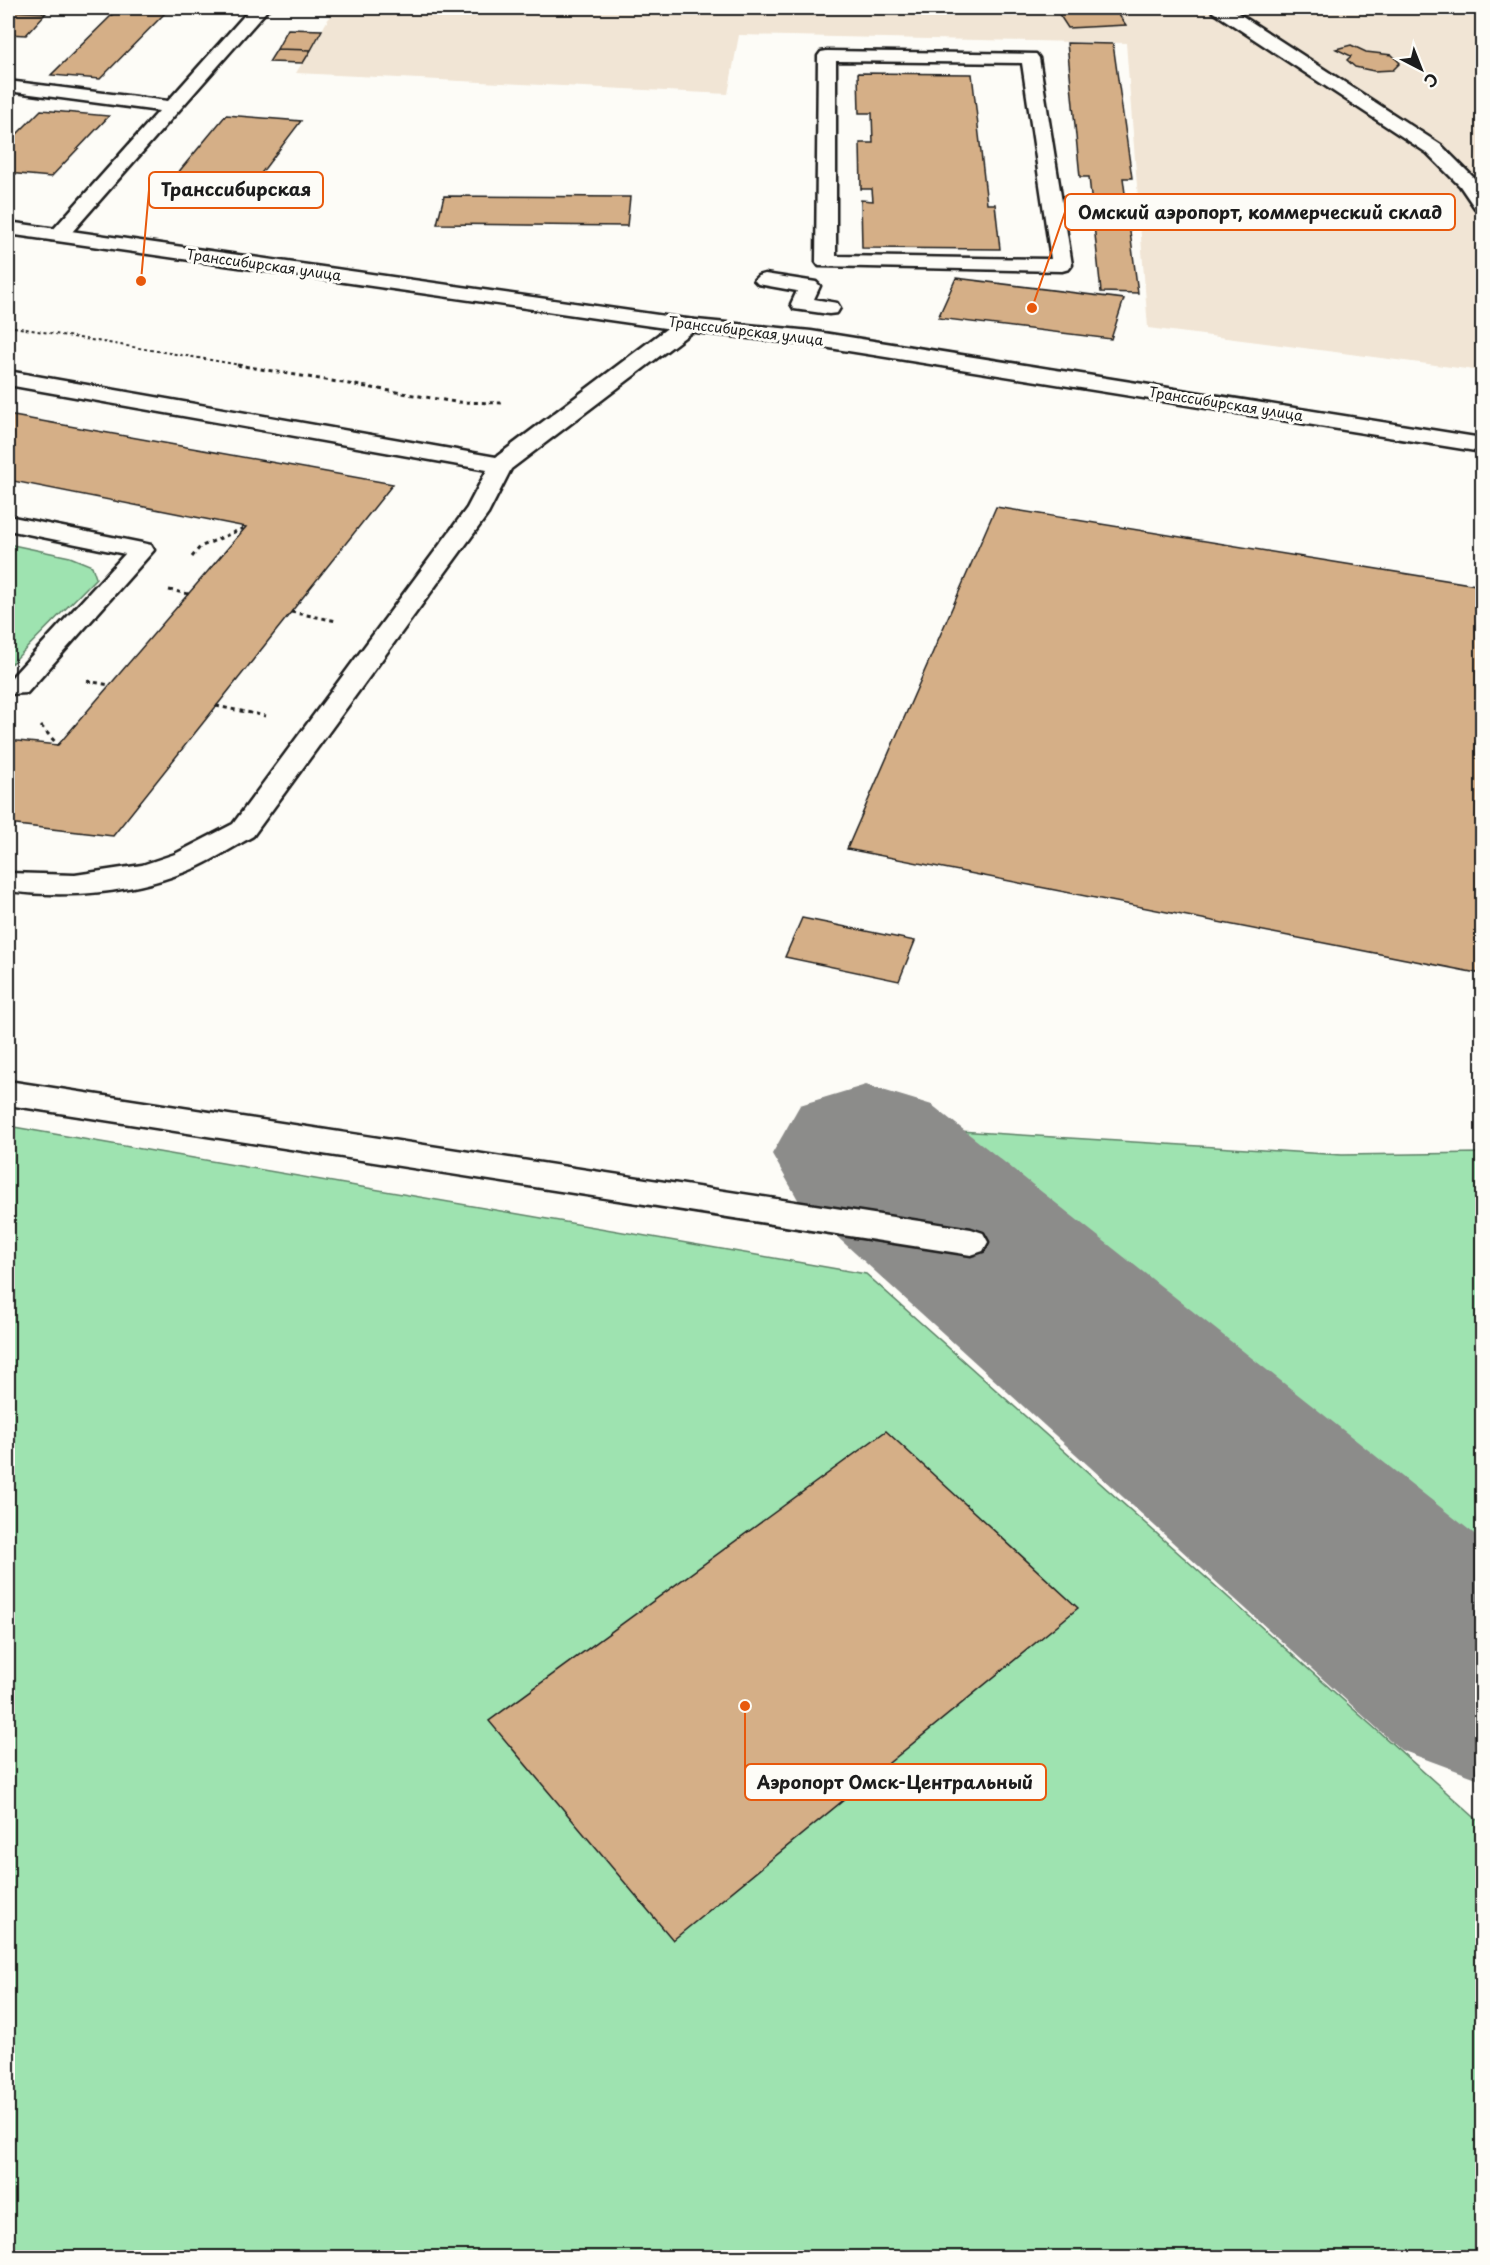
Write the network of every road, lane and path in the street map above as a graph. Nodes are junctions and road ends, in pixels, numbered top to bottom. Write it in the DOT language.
graph roads {
  1 [pos="260,8"];
  2 [pos="1219,8"];
  3 [pos="8,86"];
  4 [pos="172,107"];
  5 [pos="1482,204"];
  6 [pos="8,228"];
  7 [pos="58,236"];
  8 [pos="856,263"];
  9 [pos="765,280"];
  10 [pos="837,294"];
  11 [pos="686,325"];
  12 [pos="8,326"];
  13 [pos="811,338"];
  14 [pos="8,378"];
  15 [pos="582,406"];
  16 [pos="1482,445"];
  17 [pos="501,465"];
  18 [pos="8,523"];
  19 [pos="246,527"];
  20 [pos="200,547"];
  21 [pos="164,589"];
  22 [pos="189,594"];
  23 [pos="291,612"];
  24 [pos="342,622"];
  25 [pos="83,680"];
  26 [pos="8,686"];
  27 [pos="110,686"];
  28 [pos="216,706"];
  29 [pos="269,716"];
  30 [pos="43,726"];
  31 [pos="58,745"];
  32 [pos="8,882"];
  33 [pos="8,1093"];
  34 [pos="971,1242"];
  1 -- 4 [label="main road"];
  2 -- 5 [label="main road"];
  3 -- 4 [label="main road"];
  4 -- 7 [label="main road"];
  6 -- 7 [label="main road, Транссибирская улица"];
  7 -- 11 [label="main road, Транссибирская улица"];
  8 -- 8 [label="main road"];
  8 -- 10 [label="main road"];
  9 -- 10 [label="main road"];
  10 -- 13 [label="main road"];
  11 -- 13 [label="main road, Транссибирская улица"];
  11 -- 15 [label="main road"];
  12 -- 15 [label="path"];
  13 -- 16 [label="main road, Транссибирская улица"];
  14 -- 17 [label="main road"];
  15 -- 17 [label="main road"];
  17 -- 32 [label="main road"];
  18 -- 26 [label="main road"];
  19 -- 20 [label="path"];
  21 -- 22 [label="path"];
  23 -- 24 [label="path"];
  25 -- 27 [label="path"];
  28 -- 29 [label="path"];
  30 -- 31 [label="path"];
  33 -- 34 [label="main road"];
}
